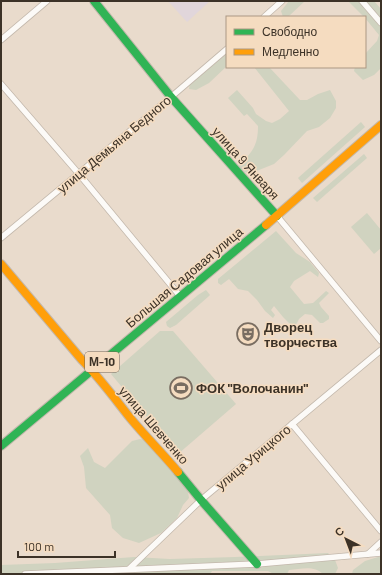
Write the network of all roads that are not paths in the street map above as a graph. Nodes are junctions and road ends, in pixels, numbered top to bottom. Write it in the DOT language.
graph roads {
  1 [pos="47,1"];
  2 [pos="94,1"];
  3 [pos="282,1"];
  4 [pos="362,1"];
  5 [pos="265,16"];
  6 [pos="381,23"];
  7 [pos="1,40"];
  8 [pos="226,50"];
  9 [pos="1,84"];
  10 [pos="171,97"];
  11 [pos="381,125"];
  12 [pos="79,174"];
  13 [pos="277,216"];
  14 [pos="1,238"];
  15 [pos="1,264"];
  16 [pos="180,296"];
  17 [pos="381,341"];
  18 [pos="381,350"];
  19 [pos="92,370"];
  20 [pos="292,424"];
  21 [pos="1,446"];
  22 [pos="201,500"];
  23 [pos="381,531"];
  24 [pos="381,542"];
  25 [pos="381,553"];
  26 [pos="368,554"];
  27 [pos="257,564"];
  28 [pos="129,569"];
  29 [pos="25,574"];
  1 -- 7 [label="street"];
  2 -- 10 [label="main road, улица 9 Января"];
  3 -- 5 [label="street"];
  4 -- 6 [label="street"];
  8 -- 10 [label="street, улица Демьяна Бедного"];
  9 -- 12 [label="street"];
  10 -- 12 [label="street, улица Демьяна Бедного"];
  10 -- 13 [label="main road, улица 9 Января"];
  11 -- 13 [label="main road, Большая Садовая улица / М-10"];
  12 -- 14 [label="street, улица Демьяна Бедного"];
  12 -- 16 [label="street"];
  13 -- 16 [label="main road, Большая Садовая улица / М-10"];
  13 -- 17 [label="street, улица 9 Января"];
  15 -- 19 [label="main road, улица Шевченко"];
  16 -- 19 [label="main road, Большая Садовая улица / М-10"];
  18 -- 20 [label="street, улица Урицкого"];
  19 -- 21 [label="main road, Большая Садовая улица / М-10"];
  19 -- 22 [label="main road, улица Шевченко"];
  20 -- 22 [label="street, улица Урицкого"];
  20 -- 23 [label="street"];
  22 -- 27 [label="main road, улица Шевченко"];
  22 -- 28 [label="street, улица Урицкого"];
  24 -- 26 [label="street"];
  25 -- 26 [label="street"];
  26 -- 27 [label="street"];
  27 -- 28 [label="street"];
  28 -- 29 [label="street"];
}
